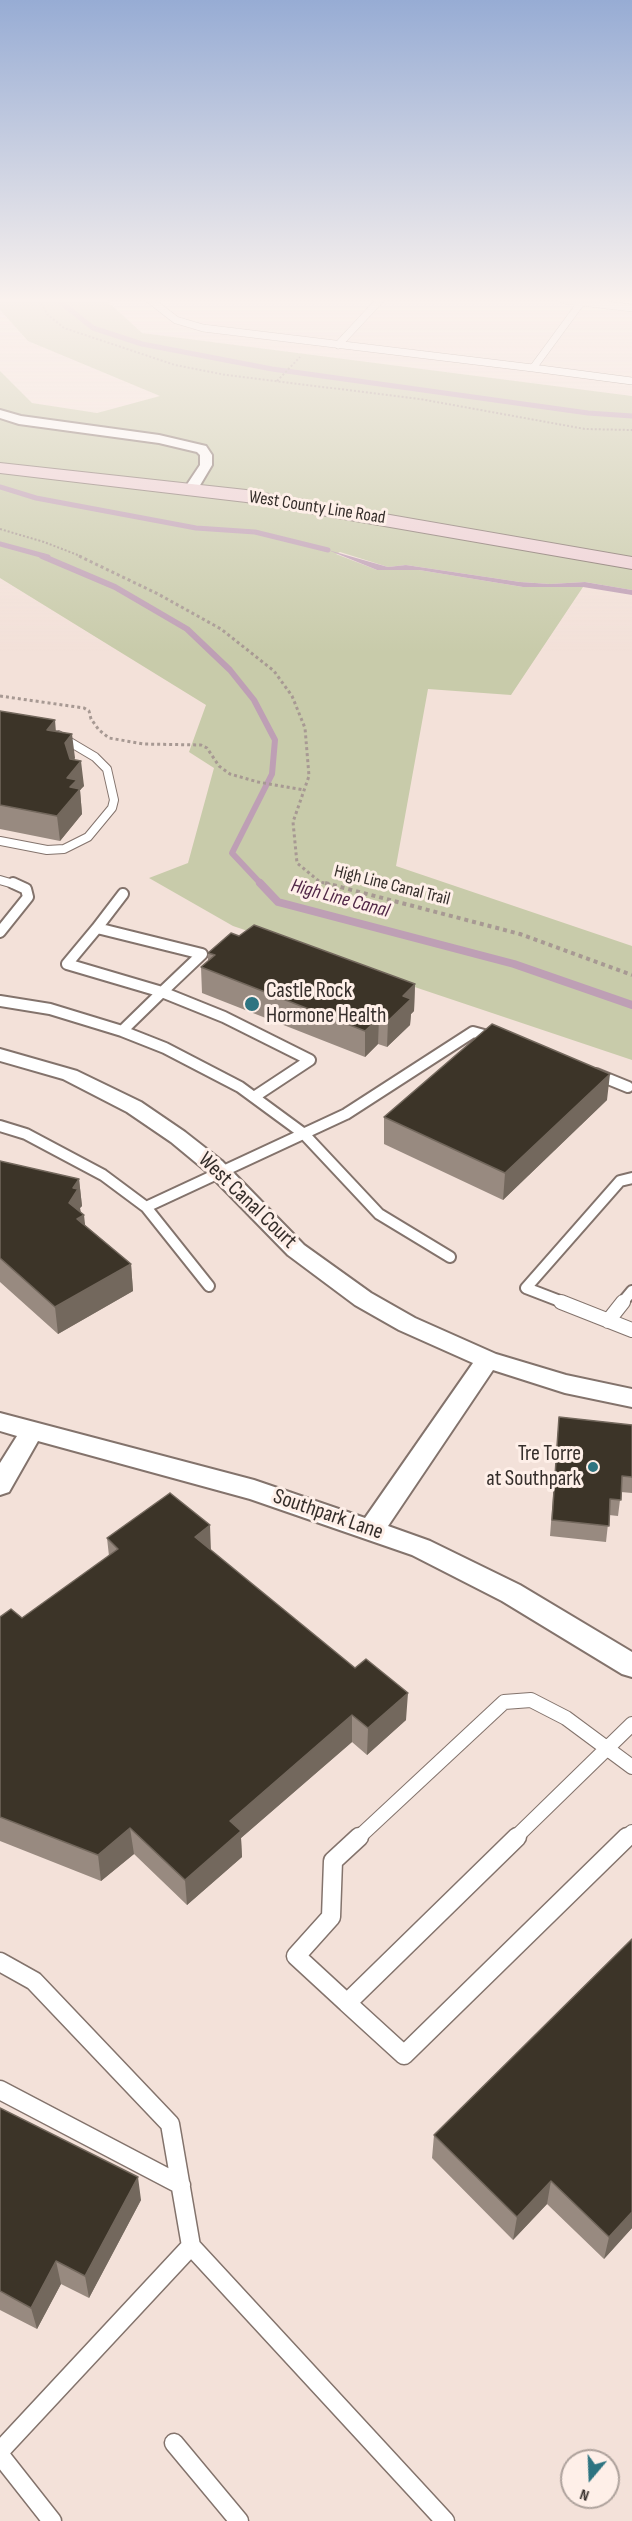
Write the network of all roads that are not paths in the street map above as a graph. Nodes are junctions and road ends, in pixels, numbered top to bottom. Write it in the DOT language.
graph roads {
  1 [pos="12,418"];
  2 [pos="0,468"];
  3 [pos="191,489"];
  4 [pos="632,563"];
  5 [pos="50,731"];
  6 [pos="0,841"];
  7 [pos="0,880"];
  8 [pos="123,894"];
  9 [pos="97,928"];
  10 [pos="0,932"];
  11 [pos="162,992"];
  12 [pos="0,1001"];
  13 [pos="122,1031"];
  14 [pos="507,1042"];
  15 [pos="0,1055"];
  16 [pos="584,1070"];
  17 [pos="628,1087"];
  18 [pos="254,1097"];
  19 [pos="0,1126"];
  20 [pos="304,1134"];
  21 [pos="220,1172"];
  22 [pos="632,1178"];
  23 [pos="146,1208"];
  24 [pos="450,1257"];
  25 [pos="209,1286"];
  26 [pos="632,1291"];
  27 [pos="608,1321"];
  28 [pos="632,1330"];
  29 [pos="488,1360"];
  30 [pos="631,1396"];
  31 [pos="0,1422"];
  32 [pos="32,1431"];
  33 [pos="0,1485"];
  34 [pos="371,1530"];
  35 [pos="632,1665"];
  36 [pos="632,1724"];
  37 [pos="608,1748"];
  38 [pos="632,1767"];
  39 [pos="632,1832"];
  40 [pos="0,1962"];
  41 [pos="347,2003"];
  42 [pos="0,2090"];
  43 [pos="181,2186"];
  44 [pos="191,2246"];
  45 [pos="174,2443"];
  46 [pos="0,2451"];
  47 [pos="0,2455"];
  48 [pos="52,2521"];
  49 [pos="239,2521"];
  50 [pos="445,2521"];
  1 -- 3 [label="street"];
  2 -- 3 [label="main road, West County Line Road"];
  3 -- 4 [label="main road, West County Line Road"];
  5 -- 6 [label="lane"];
  7 -- 10 [label="lane"];
  8 -- 9 [label="lane"];
  9 -- 11 [label="lane"];
  9 -- 11 [label="lane"];
  11 -- 13 [label="lane"];
  11 -- 18 [label="lane"];
  12 -- 13 [label="lane"];
  13 -- 18 [label="lane"];
  14 -- 20 [label="lane"];
  15 -- 21 [label="street, West Canal Court"];
  16 -- 17 [label="lane"];
  18 -- 20 [label="lane"];
  19 -- 23 [label="lane"];
  20 -- 21 [label="lane"];
  20 -- 24 [label="lane"];
  21 -- 23 [label="lane"];
  21 -- 29 [label="street, West Canal Court"];
  22 -- 27 [label="lane"];
  23 -- 25 [label="lane"];
  26 -- 27 [label="lane"];
  27 -- 28 [label="lane"];
  29 -- 30 [label="street, West Canal Court"];
  29 -- 34 [label="street"];
  31 -- 32 [label="street, Southpark Lane"];
  32 -- 33 [label="street"];
  32 -- 34 [label="street, Southpark Lane"];
  34 -- 35 [label="street, Southpark Lane"];
  36 -- 37 [label="lane"];
  37 -- 38 [label="lane"];
  37 -- 41 [label="lane"];
  37 -- 41 [label="lane"];
  39 -- 41 [label="lane"];
  40 -- 43 [label="lane"];
  42 -- 43 [label="lane"];
  43 -- 44 [label="lane"];
  44 -- 46 [label="lane"];
  44 -- 50 [label="lane"];
  45 -- 49 [label="lane"];
  47 -- 48 [label="lane"];
}
